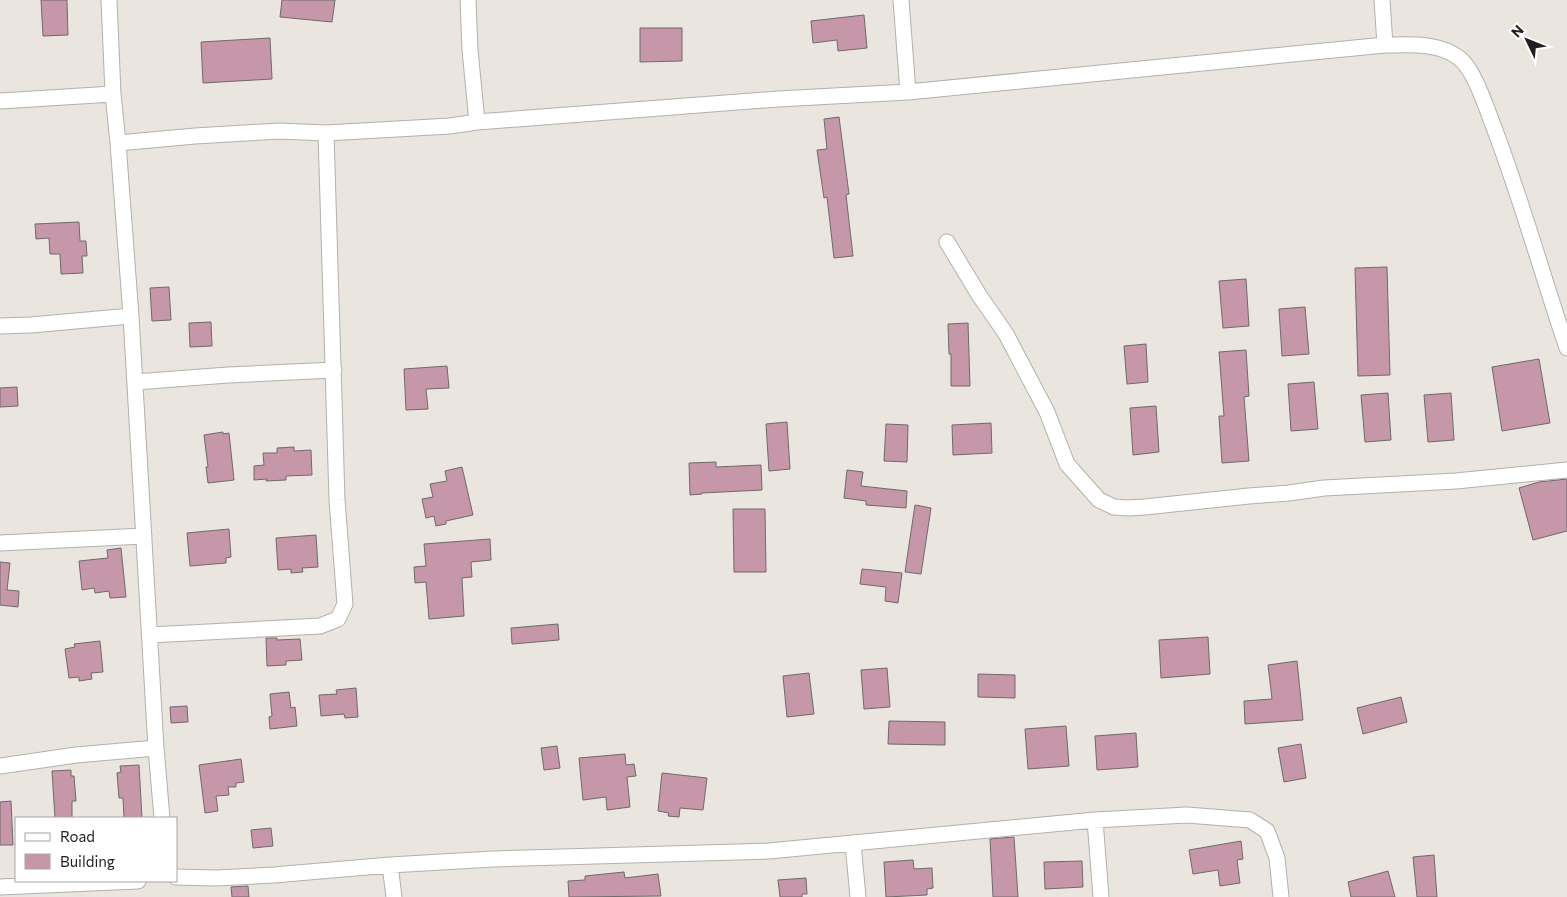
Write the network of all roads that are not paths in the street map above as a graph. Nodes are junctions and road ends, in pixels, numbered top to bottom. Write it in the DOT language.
graph roads {
  1 [pos="109,0"];
  2 [pos="468,0"];
  3 [pos="901,0"];
  4 [pos="1382,0"];
  5 [pos="1386,45"];
  6 [pos="908,92"];
  7 [pos="113,94"];
  8 [pos="0,102"];
  9 [pos="477,122"];
  10 [pos="326,133"];
  11 [pos="118,143"];
  12 [pos="947,242"];
  13 [pos="131,316"];
  14 [pos="0,326"];
  15 [pos="1567,348"];
  16 [pos="334,370"];
  17 [pos="135,382"];
  18 [pos="1567,470"];
  19 [pos="144,536"];
  20 [pos="0,543"];
  21 [pos="150,635"];
  22 [pos="156,748"];
  23 [pos="0,766"];
  24 [pos="162,817"];
  25 [pos="1095,820"];
  26 [pos="853,844"];
  27 [pos="390,865"];
  28 [pos="178,877"];
  29 [pos="115,882"];
  30 [pos="0,887"];
  31 [pos="394,897"];
  32 [pos="858,897"];
  33 [pos="1101,897"];
  34 [pos="1281,897"];
  1 -- 7 [label="street"];
  2 -- 9 [label="street"];
  3 -- 6 [label="street"];
  4 -- 5 [label="street"];
  5 -- 6 [label="street"];
  5 -- 15 [label="street"];
  6 -- 9 [label="street"];
  7 -- 8 [label="street"];
  7 -- 11 [label="street"];
  9 -- 10 [label="street"];
  10 -- 11 [label="street"];
  10 -- 16 [label="street"];
  11 -- 13 [label="street"];
  12 -- 18 [label="street"];
  13 -- 14 [label="street"];
  13 -- 17 [label="street"];
  16 -- 17 [label="street"];
  16 -- 21 [label="street"];
  17 -- 19 [label="street"];
  19 -- 20 [label="street"];
  19 -- 21 [label="street"];
  21 -- 22 [label="street"];
  22 -- 23 [label="street"];
  22 -- 24 [label="street"];
  25 -- 26 [label="street"];
  25 -- 33 [label="street"];
  25 -- 34 [label="street"];
  26 -- 27 [label="street"];
  26 -- 32 [label="street"];
  27 -- 28 [label="street"];
  27 -- 31 [label="street"];
  29 -- 30 [label="street"];
}
